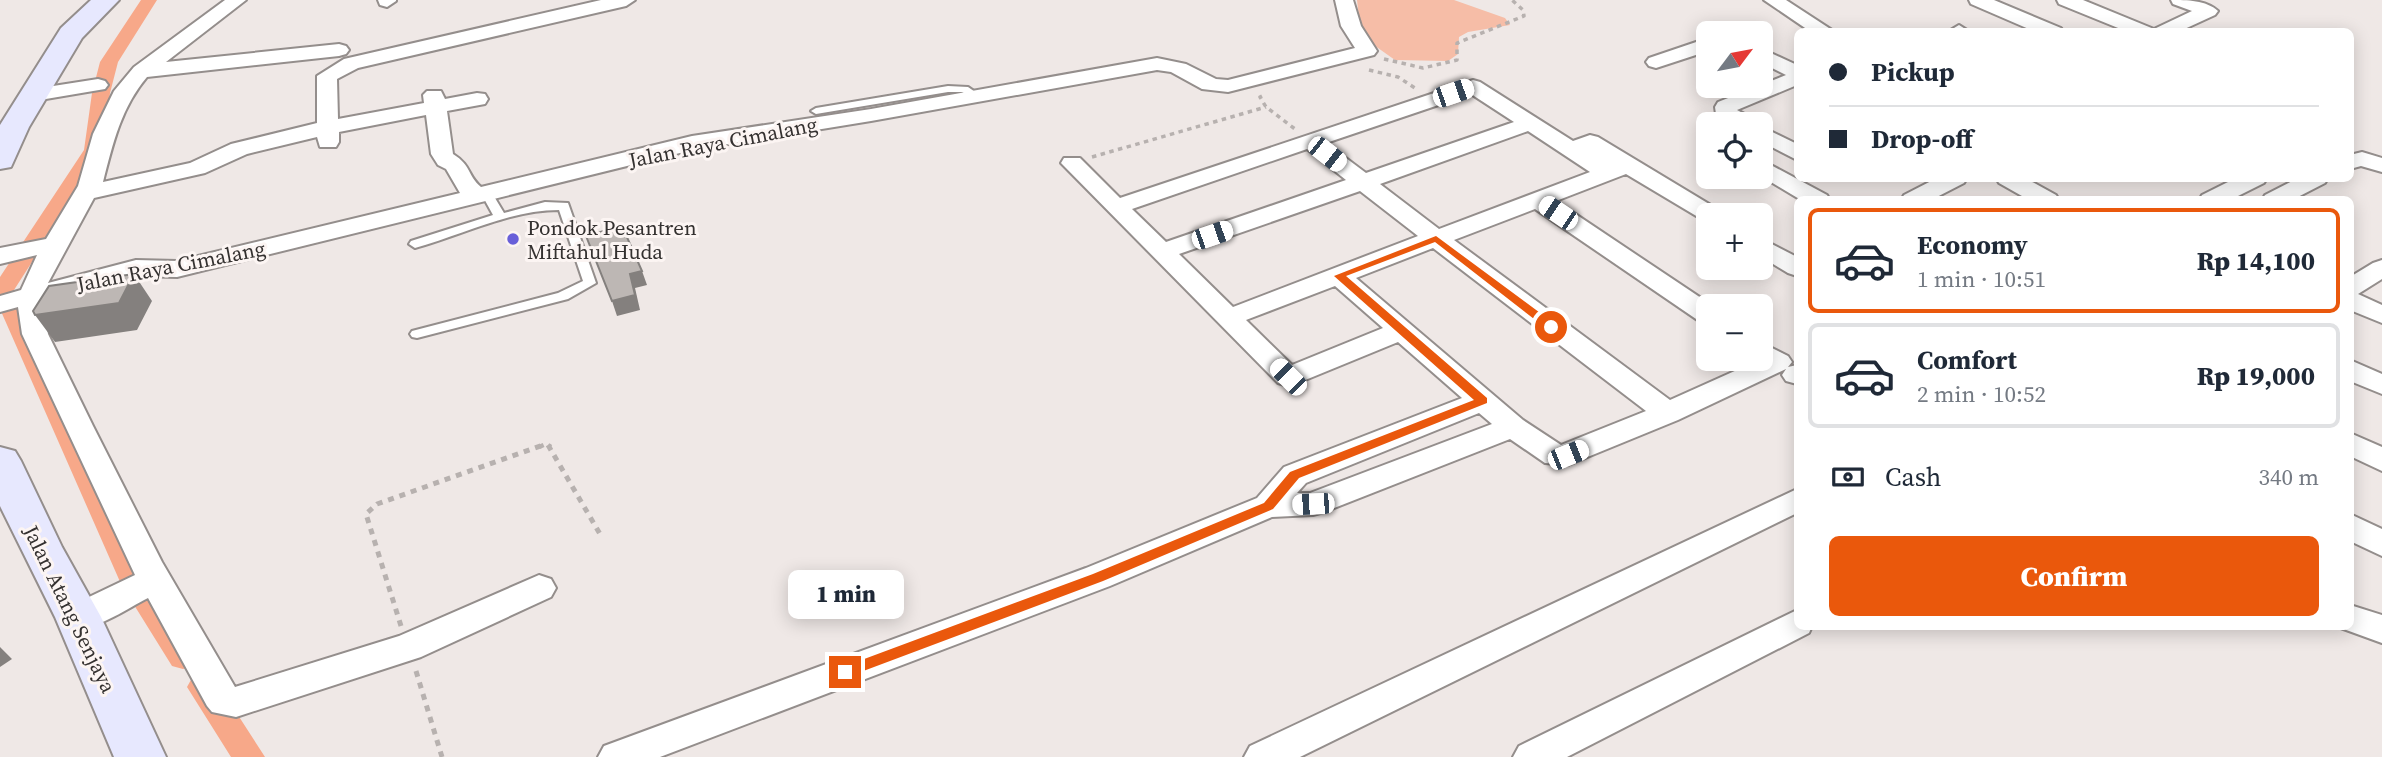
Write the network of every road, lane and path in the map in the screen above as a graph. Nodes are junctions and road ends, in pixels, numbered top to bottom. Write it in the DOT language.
graph roads {
  1 [pos="106,0"];
  2 [pos="237,0"];
  3 [pos="626,0"];
  4 [pos="1344,0"];
  5 [pos="1512,0"];
  6 [pos="1773,0"];
  7 [pos="1978,0"];
  8 [pos="2066,0"];
  9 [pos="2173,2"];
  10 [pos="1819,28"];
  11 [pos="2044,28"];
  12 [pos="2136,28"];
  13 [pos="2170,28"];
  14 [pos="1696,48"];
  15 [pos="339,50"];
  16 [pos="1367,60"];
  17 [pos="1773,61"];
  18 [pos="1656,62"];
  19 [pos="1794,73"];
  20 [pos="1794,76"];
  21 [pos="131,78"];
  22 [pos="98,85"];
  23 [pos="1272,93"];
  24 [pos="34,95"];
  25 [pos="976,96"];
  26 [pos="477,99"];
  27 [pos="1433,100"];
  28 [pos="434,101"];
  29 [pos="1266,107"];
  30 [pos="816,111"];
  31 [pos="1727,112"];
  32 [pos="1531,123"];
  33 [pos="328,135"];
  34 [pos="1773,140"];
  35 [pos="1310,141"];
  36 [pos="1794,153"];
  37 [pos="1794,157"];
  38 [pos="0,160"];
  39 [pos="2354,161"];
  40 [pos="1072,163"];
  41 [pos="2382,165"];
  42 [pos="1618,169"];
  43 [pos="1363,182"];
  44 [pos="1948,182"];
  45 [pos="2014,182"];
  46 [pos="2248,182"];
  47 [pos="2300,182"];
  48 [pos="86,192"];
  49 [pos="483,196"];
  50 [pos="1812,196"];
  51 [pos="1920,196"];
  52 [pos="2041,196"];
  53 [pos="2218,196"];
  54 [pos="2279,196"];
  55 [pos="1537,200"];
  56 [pos="1116,206"];
  57 [pos="1696,208"];
  58 [pos="500,217"];
  59 [pos="1436,239"];
  60 [pos="415,244"];
  61 [pos="43,246"];
  62 [pos="1162,253"];
  63 [pos="1773,253"];
  64 [pos="0,256"];
  65 [pos="1794,266"];
  66 [pos="2382,268"];
  67 [pos="1339,276"];
  68 [pos="2354,286"];
  69 [pos="19,299"];
  70 [pos="2354,302"];
  71 [pos="1696,307"];
  72 [pos="2382,315"];
  73 [pos="1228,318"];
  74 [pos="1402,330"];
  75 [pos="417,334"];
  76 [pos="1786,368"];
  77 [pos="2354,371"];
  78 [pos="2382,385"];
  79 [pos="1483,401"];
  80 [pos="1668,414"];
  81 [pos="1513,427"];
  82 [pos="2354,445"];
  83 [pos="2382,460"];
  84 [pos="0,461"];
  85 [pos="1794,501"];
  86 [pos="1268,506"];
  87 [pos="2354,528"];
  88 [pos="600,534"];
  89 [pos="2382,544"];
  90 [pos="149,583"];
  91 [pos="539,588"];
  92 [pos="86,613"];
  93 [pos="2354,619"];
  94 [pos="1794,626"];
  95 [pos="2382,629"];
  96 [pos="409,647"];
  97 [pos="140,757"];
  98 [pos="442,757"];
  99 [pos="617,757"];
  100 [pos="1264,757"];
  101 [pos="1532,757"];
  1 -- 24 [label="main road"];
  2 -- 21 [label="street"];
  3 -- 33 [label="street"];
  4 -- 16 [label="street"];
  5 -- 16 [label="path"];
  6 -- 10 [label="street"];
  7 -- 11 [label="street"];
  8 -- 12 [label="street"];
  9 -- 13 [label="street"];
  14 -- 18 [label="street"];
  15 -- 21 [label="street"];
  16 -- 25 [label="street, Jalan Raya Cimalang"];
  16 -- 27 [label="path"];
  17 -- 19 [label="street"];
  20 -- 31 [label="street"];
  21 -- 48 [label="street"];
  22 -- 24 [label="street"];
  23 -- 29 [label="path"];
  24 -- 38 [label="main road"];
  25 -- 30 [label="lane"];
  25 -- 49 [label="street, Jalan Raya Cimalang"];
  26 -- 28 [label="street"];
  27 -- 32 [label="street"];
  27 -- 35 [label="street"];
  28 -- 33 [label="street"];
  28 -- 49 [label="street"];
  29 -- 35 [label="path"];
  29 -- 40 [label="path"];
  32 -- 42 [label="street"];
  32 -- 43 [label="street"];
  33 -- 48 [label="street"];
  34 -- 36 [label="street"];
  35 -- 43 [label="street"];
  35 -- 56 [label="street"];
  37 -- 50 [label="street"];
  39 -- 41 [label="street"];
  40 -- 56 [label="street"];
  42 -- 55 [label="street"];
  42 -- 57 [label="street"];
  43 -- 59 [label="street"];
  43 -- 62 [label="street"];
  44 -- 51 [label="street"];
  45 -- 52 [label="street"];
  46 -- 53 [label="street"];
  47 -- 54 [label="street"];
  48 -- 61 [label="street"];
  49 -- 58 [label="lane"];
  49 -- 69 [label="street, Jalan Raya Cimalang"];
  55 -- 59 [label="street"];
  55 -- 71 [label="street"];
  56 -- 62 [label="street"];
  58 -- 60 [label="lane"];
  58 -- 75 [label="lane"];
  59 -- 67 [label="street"];
  59 -- 80 [label="street"];
  61 -- 64 [label="street"];
  61 -- 69 [label="street"];
  62 -- 73 [label="street"];
  63 -- 65 [label="street"];
  66 -- 68 [label="street"];
  67 -- 73 [label="street"];
  67 -- 74 [label="street"];
  69 -- 90 [label="street"];
  70 -- 72 [label="street"];
  73 -- 74 [label="street"];
  74 -- 79 [label="street"];
  76 -- 80 [label="street"];
  77 -- 78 [label="street"];
  79 -- 81 [label="street"];
  79 -- 86 [label="street"];
  80 -- 81 [label="street"];
  81 -- 86 [label="street"];
  82 -- 83 [label="street"];
  84 -- 92 [label="main road, Jalan Atang Senjaya"];
  85 -- 100 [label="street"];
  86 -- 99 [label="street"];
  87 -- 89 [label="street"];
  88 -- 96 [label="path"];
  90 -- 92 [label="street"];
  90 -- 96 [label="street"];
  91 -- 96 [label="street"];
  92 -- 97 [label="main road, Jalan Atang Senjaya"];
  93 -- 95 [label="street"];
  94 -- 101 [label="street"];
  96 -- 98 [label="path"];
}
